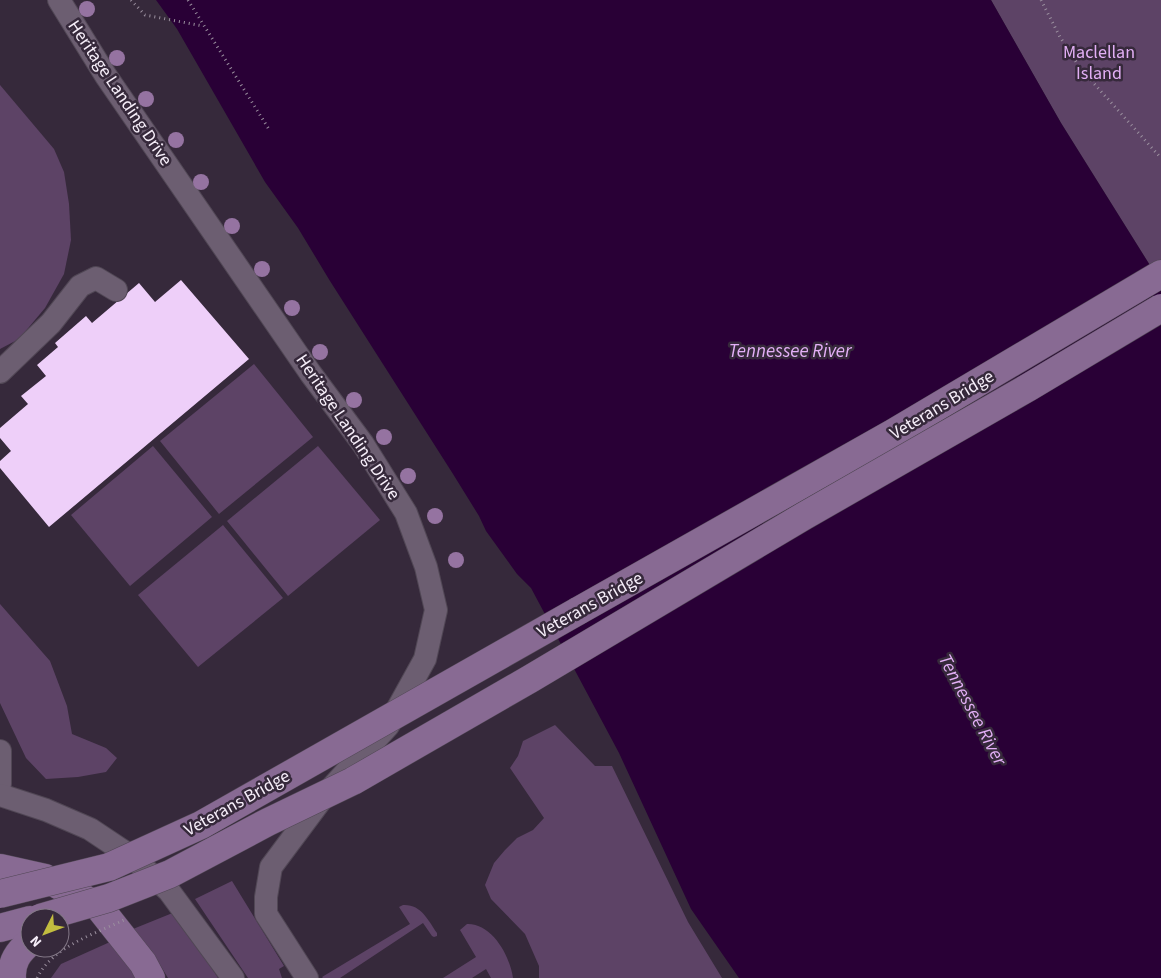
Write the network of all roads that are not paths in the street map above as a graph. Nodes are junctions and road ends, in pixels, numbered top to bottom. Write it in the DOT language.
graph roads {
  1 [pos="59,0"];
  2 [pos="1161,274"];
  3 [pos="116,290"];
  4 [pos="1161,308"];
  5 [pos="0,372"];
  6 [pos="0,751"];
  7 [pos="353,781"];
  8 [pos="0,784"];
  9 [pos="0,795"];
  10 [pos="1,890"];
  11 [pos="70,909"];
  12 [pos="20,923"];
  13 [pos="70,924"];
  14 [pos="0,928"];
  15 [pos="151,978"];
  16 [pos="232,978"];
  17 [pos="307,978"];
  1 -- 17 [label="street, Heritage Landing Drive"];
  2 -- 10 [label="main road, Veterans Bridge, bridge"];
  3 -- 5 [label="street"];
  4 -- 7 [label="main road, Veterans Bridge, bridge"];
  6 -- 8 [label="street"];
  7 -- 11 [label="main road, Veterans Bridge, bridge"];
  7 -- 13 [label="main road, bridge"];
  9 -- 16 [label="street"];
  10 -- 15 [label="main road"];
  12 -- 14 [label="main road"];
}
